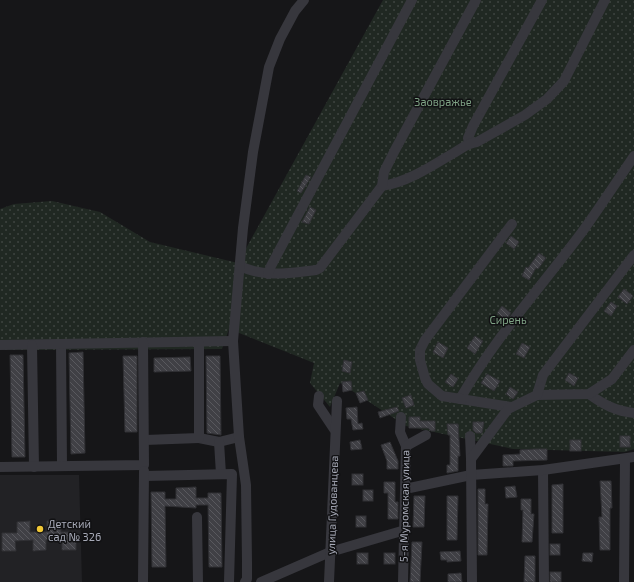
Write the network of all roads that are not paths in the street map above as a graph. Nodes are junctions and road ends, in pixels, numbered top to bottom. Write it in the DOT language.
graph roads {
  1 [pos="304,0"];
  2 [pos="412,0"];
  3 [pos="476,0"];
  4 [pos="542,0"];
  5 [pos="605,0"];
  6 [pos="469,143"];
  7 [pos="634,156"];
  8 [pos="382,186"];
  9 [pos="512,224"];
  10 [pos="634,255"];
  11 [pos="240,266"];
  12 [pos="268,274"];
  13 [pos="233,341"];
  14 [pos="143,342"];
  15 [pos="199,343"];
  16 [pos="32,344"];
  17 [pos="61,344"];
  18 [pos="0,345"];
  19 [pos="634,350"];
  20 [pos="589,394"];
  21 [pos="537,395"];
  22 [pos="319,396"];
  23 [pos="460,399"];
  24 [pos="337,401"];
  25 [pos="511,407"];
  26 [pos="634,413"];
  27 [pos="400,417"];
  28 [pos="334,429"];
  29 [pos="426,435"];
  30 [pos="470,436"];
  31 [pos="239,437"];
  32 [pos="199,438"];
  33 [pos="145,440"];
  34 [pos="219,442"];
  35 [pos="406,446"];
  36 [pos="630,458"];
  37 [pos="471,459"];
  38 [pos="144,465"];
  39 [pos="34,466"];
  40 [pos="62,466"];
  41 [pos="0,467"];
  42 [pos="543,470"];
  43 [pos="222,474"];
  44 [pos="471,475"];
  45 [pos="144,476"];
  46 [pos="405,489"];
  47 [pos="197,517"];
  48 [pos="405,530"];
  49 [pos="330,552"];
  50 [pos="143,582"];
  51 [pos="198,582"];
  52 [pos="229,582"];
  53 [pos="244,582"];
  54 [pos="261,582"];
  55 [pos="329,582"];
  56 [pos="403,582"];
  57 [pos="472,582"];
  58 [pos="544,582"];
  59 [pos="624,582"];
  1 -- 11 [label="street"];
  2 -- 12 [label="street"];
  3 -- 8 [label="street"];
  4 -- 6 [label="street"];
  5 -- 6 [label="street"];
  6 -- 8 [label="street"];
  7 -- 23 [label="street"];
  8 -- 12 [label="street"];
  9 -- 23 [label="street"];
  10 -- 21 [label="street"];
  11 -- 12 [label="street"];
  11 -- 13 [label="street"];
  13 -- 15 [label="street"];
  13 -- 31 [label="street"];
  14 -- 15 [label="street"];
  14 -- 17 [label="street"];
  14 -- 33 [label="street"];
  15 -- 32 [label="street"];
  16 -- 17 [label="street"];
  16 -- 18 [label="street"];
  16 -- 39 [label="street"];
  17 -- 40 [label="street"];
  19 -- 20 [label="street"];
  20 -- 21 [label="street"];
  20 -- 26 [label="street"];
  21 -- 25 [label="street"];
  22 -- 28 [label="street"];
  23 -- 25 [label="street"];
  24 -- 28 [label="street, улица Гудованцева"];
  25 -- 37 [label="street"];
  27 -- 35 [label="street, 5-я Муромская улица"];
  28 -- 49 [label="street, улица Гудованцева"];
  29 -- 35 [label="street"];
  30 -- 37 [label="street"];
  31 -- 34 [label="street"];
  31 -- 53 [label="street"];
  32 -- 33 [label="street"];
  32 -- 34 [label="street"];
  33 -- 38 [label="street"];
  34 -- 43 [label="street"];
  35 -- 46 [label="street, 5-я Муромская улица"];
  36 -- 42 [label="street"];
  36 -- 59 [label="street"];
  37 -- 44 [label="street"];
  38 -- 40 [label="street"];
  38 -- 45 [label="street"];
  39 -- 40 [label="street"];
  39 -- 41 [label="street"];
  42 -- 44 [label="street"];
  42 -- 58 [label="street"];
  43 -- 45 [label="street"];
  43 -- 52 [label="street"];
  44 -- 46 [label="street"];
  44 -- 57 [label="street"];
  45 -- 50 [label="street"];
  46 -- 48 [label="street, 5-я Муромская улица"];
  47 -- 51 [label="street"];
  48 -- 49 [label="street"];
  48 -- 56 [label="street, 5-я Муромская улица"];
  49 -- 54 [label="street"];
  49 -- 55 [label="street, улица Гудованцева"];
}
